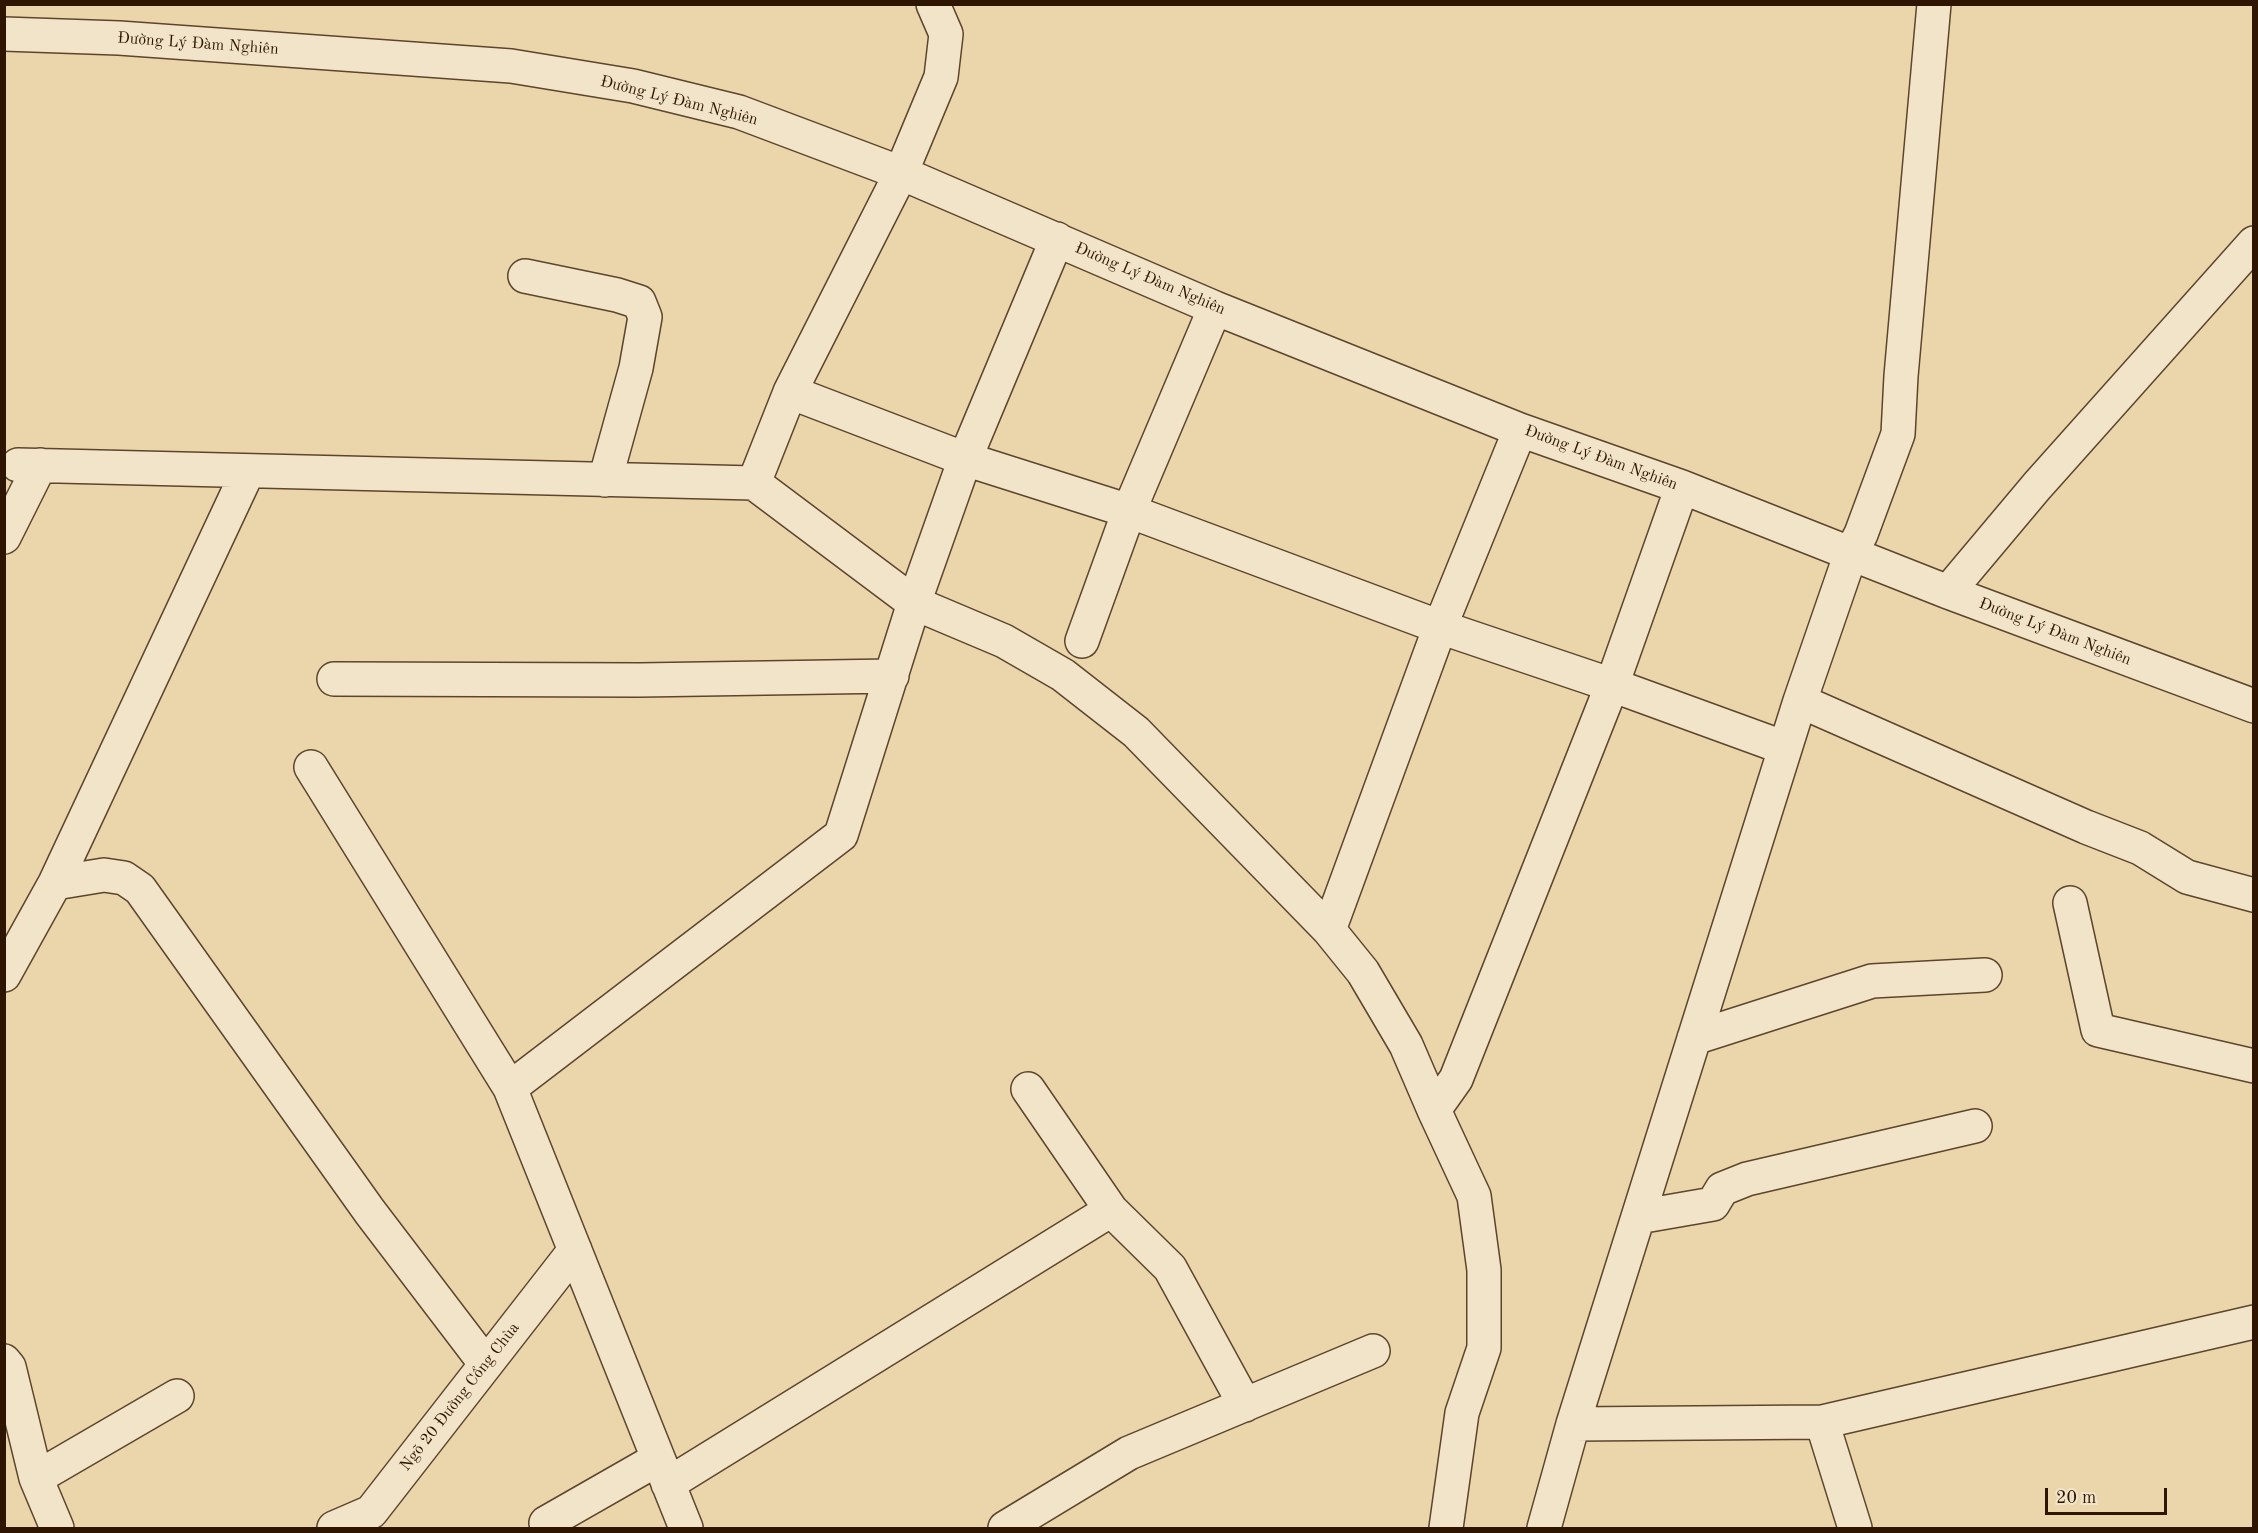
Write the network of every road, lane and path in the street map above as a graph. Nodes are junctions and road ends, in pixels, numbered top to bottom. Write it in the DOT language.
graph roads {
  1 [pos="933,4"];
  2 [pos="1934,4"];
  3 [pos="4,34"];
  4 [pos="901,173"];
  5 [pos="1057,239"];
  6 [pos="2253,243"];
  7 [pos="525,276"];
  8 [pos="1215,308"];
  9 [pos="790,392"];
  10 [pos="1520,430"];
  11 [pos="965,459"];
  12 [pos="248,471"];
  13 [pos="605,480"];
  14 [pos="754,483"];
  15 [pos="1682,487"];
  16 [pos="1129,511"];
  17 [pos="4,537"];
  18 [pos="1851,553"];
  19 [pos="1948,591"];
  20 [pos="914,603"];
  21 [pos="1440,627"];
  22 [pos="1082,641"];
  23 [pos="892,676"];
  24 [pos="334,679"];
  25 [pos="1612,685"];
  26 [pos="1800,701"];
  27 [pos="2253,706"];
  28 [pos="1785,748"];
  29 [pos="311,767"];
  30 [pos="55,883"];
  31 [pos="2253,895"];
  32 [pos="2070,903"];
  33 [pos="1329,930"];
  34 [pos="4,975"];
  35 [pos="1985,975"];
  36 [pos="1694,1038"];
  37 [pos="2253,1066"];
  38 [pos="510,1088"];
  39 [pos="1028,1089"];
  40 [pos="1434,1110"];
  41 [pos="1975,1126"];
  42 [pos="1111,1210"];
  43 [pos="1638,1216"];
  44 [pos="575,1250"];
  45 [pos="2253,1322"];
  46 [pos="1373,1351"];
  47 [pos="4,1361"];
  48 [pos="485,1363"];
  49 [pos="177,1396"];
  50 [pos="1245,1405"];
  51 [pos="1822,1422"];
  52 [pos="1573,1424"];
  53 [pos="663,1471"];
  54 [pos="36,1478"];
  55 [pos="546,1523"];
  56 [pos="57,1528"];
  57 [pos="334,1528"];
  58 [pos="686,1528"];
  59 [pos="1005,1528"];
  60 [pos="1446,1528"];
  61 [pos="1544,1528"];
  62 [pos="1855,1528"];
  1 -- 4 [label="street"];
  2 -- 18 [label="street"];
  3 -- 4 [label="street, Đường Lý Đàm Nghiên"];
  4 -- 5 [label="street, Đường Lý Đàm Nghiên"];
  4 -- 9 [label="street"];
  5 -- 8 [label="street, Đường Lý Đàm Nghiên"];
  5 -- 11 [label="street"];
  6 -- 19 [label="street"];
  7 -- 13 [label="street"];
  8 -- 10 [label="street, Đường Lý Đàm Nghiên"];
  8 -- 16 [label="street"];
  9 -- 11 [label="street"];
  9 -- 14 [label="street"];
  10 -- 15 [label="street, Đường Lý Đàm Nghiên"];
  10 -- 21 [label="street"];
  11 -- 16 [label="street"];
  11 -- 20 [label="street"];
  12 -- 13 [label="street"];
  12 -- 17 [label="street"];
  12 -- 30 [label="street"];
  13 -- 14 [label="street"];
  14 -- 20 [label="street"];
  15 -- 18 [label="street, Đường Lý Đàm Nghiên"];
  15 -- 25 [label="street"];
  16 -- 21 [label="street"];
  16 -- 22 [label="street"];
  18 -- 19 [label="street, Đường Lý Đàm Nghiên"];
  18 -- 26 [label="street"];
  19 -- 27 [label="street, Đường Lý Đàm Nghiên"];
  20 -- 23 [label="street"];
  20 -- 33 [label="street"];
  21 -- 25 [label="street"];
  21 -- 33 [label="street"];
  23 -- 24 [label="street"];
  23 -- 38 [label="street"];
  25 -- 28 [label="street"];
  25 -- 40 [label="street"];
  26 -- 28 [label="street"];
  26 -- 31 [label="street"];
  28 -- 36 [label="street"];
  29 -- 38 [label="street"];
  30 -- 34 [label="street"];
  30 -- 48 [label="street"];
  32 -- 37 [label="street"];
  33 -- 40 [label="street"];
  35 -- 36 [label="street"];
  36 -- 43 [label="street"];
  38 -- 44 [label="street"];
  39 -- 42 [label="street"];
  40 -- 60 [label="street"];
  41 -- 43 [label="street"];
  42 -- 50 [label="street"];
  42 -- 53 [label="street"];
  43 -- 52 [label="street"];
  44 -- 48 [label="street, Ngõ 20 Đường Cổng Chùa"];
  44 -- 53 [label="street"];
  45 -- 51 [label="street"];
  46 -- 50 [label="street"];
  47 -- 54 [label="street"];
  48 -- 57 [label="street, Ngõ 20 Đường Cổng Chùa"];
  49 -- 54 [label="street"];
  50 -- 59 [label="street"];
  51 -- 52 [label="street"];
  51 -- 62 [label="street"];
  52 -- 61 [label="street"];
  53 -- 55 [label="street"];
  53 -- 58 [label="street"];
  54 -- 56 [label="street"];
}
